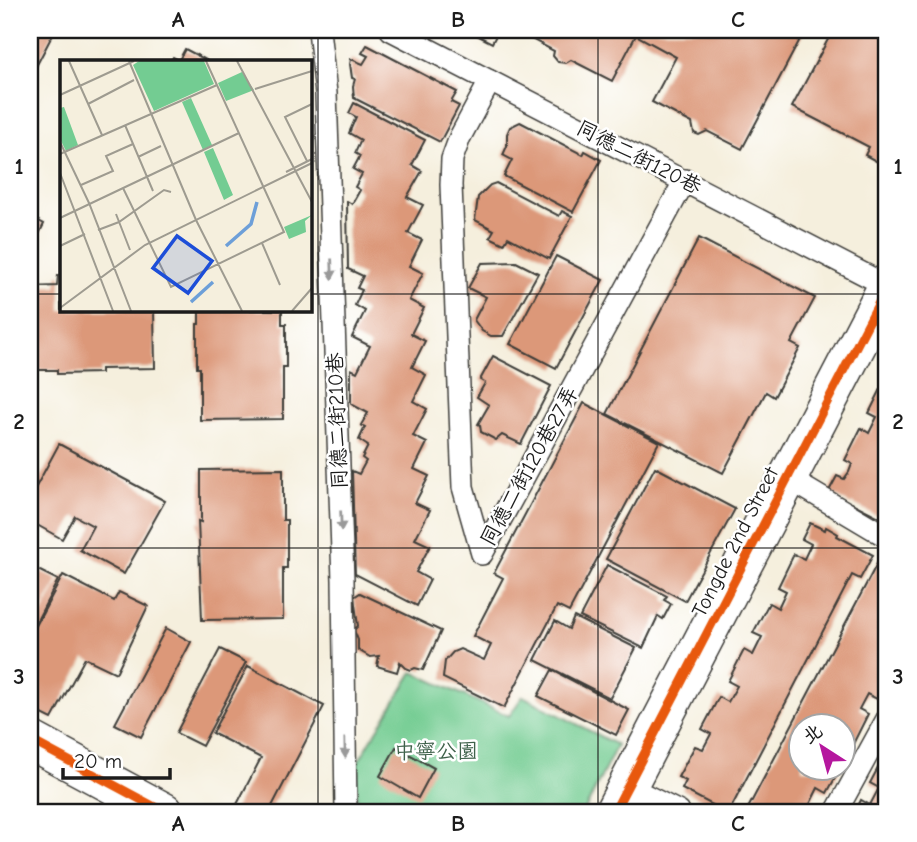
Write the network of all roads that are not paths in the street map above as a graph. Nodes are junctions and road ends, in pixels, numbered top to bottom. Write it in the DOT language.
graph roads {
  1 [pos="319,30"];
  2 [pos="391,30"];
  3 [pos="490,81"];
  4 [pos="685,180"];
  5 [pos="887,287"];
  6 [pos="788,478"];
  7 [pos="887,537"];
  8 [pos="887,719"];
  9 [pos="30,740"];
  10 [pos="621,799"];
  11 [pos="164,812"];
  12 [pos="346,812"];
  13 [pos="679,812"];
  14 [pos="836,812"];
  1 -- 12 [label="lane, 同德二街210巷, one-way"];
  2 -- 3 [label="lane, 同德二街120巷"];
  3 -- 4 [label="lane, 同德二街120巷"];
  3 -- 4 [label="lane, 同德二街120巷27弄"];
  4 -- 5 [label="lane, 同德二街120巷"];
  5 -- 6 [label="street, Tongde 2nd Street"];
  6 -- 7 [label="lane"];
  6 -- 10 [label="street, Tongde 2nd Street"];
  8 -- 14 [label="lane"];
  9 -- 11 [label="street"];
  10 -- 13 [label="lane"];
}
